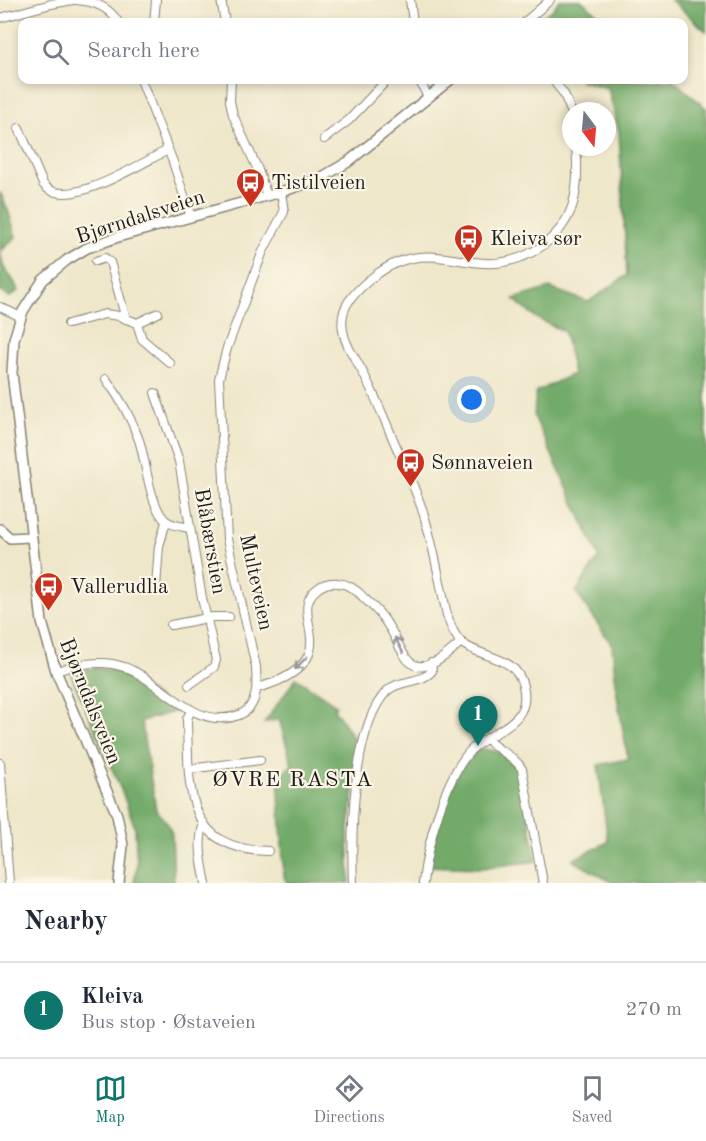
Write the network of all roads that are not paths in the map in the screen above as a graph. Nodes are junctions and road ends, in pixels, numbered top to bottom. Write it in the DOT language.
graph roads {
  1 [pos="75,0"];
  2 [pos="156,0"];
  3 [pos="221,0"];
  4 [pos="410,0"];
  5 [pos="550,0"];
  6 [pos="0,18"];
  7 [pos="115,18"];
  8 [pos="154,18"];
  9 [pos="224,18"];
  10 [pos="412,18"];
  11 [pos="530,18"];
  12 [pos="143,84"];
  13 [pos="231,84"];
  14 [pos="383,84"];
  15 [pos="421,84"];
  16 [pos="445,84"];
  17 [pos="556,84"];
  18 [pos="428,97"];
  19 [pos="567,102"];
  20 [pos="19,129"];
  21 [pos="324,139"];
  22 [pos="168,150"];
  23 [pos="576,156"];
  24 [pos="281,192"];
  25 [pos="267,196"];
  26 [pos="191,217"];
  27 [pos="96,261"];
  28 [pos="0,307"];
  29 [pos="158,313"];
  30 [pos="21,317"];
  31 [pos="126,319"];
  32 [pos="137,323"];
  33 [pos="68,324"];
  34 [pos="170,363"];
  35 [pos="106,379"];
  36 [pos="155,393"];
  37 [pos="166,522"];
  38 [pos="189,528"];
  39 [pos="0,529"];
  40 [pos="30,537"];
  41 [pos="156,587"];
  42 [pos="229,617"];
  43 [pos="208,618"];
  44 [pos="171,625"];
  45 [pos="461,642"];
  46 [pos="431,663"];
  47 [pos="56,671"];
  48 [pos="189,685"];
  49 [pos="257,688"];
  50 [pos="191,710"];
  51 [pos="487,739"];
  52 [pos="261,760"];
  53 [pos="0,763"];
  54 [pos="189,769"];
  55 [pos="204,823"];
  56 [pos="268,851"];
  57 [pos="9,883"];
  58 [pos="119,883"];
  59 [pos="206,883"];
  60 [pos="353,883"];
  61 [pos="423,883"];
  62 [pos="543,883"];
  1 -- 6 [label="street"];
  1 -- 7 [label="street"];
  2 -- 8 [label="street"];
  3 -- 9 [label="street"];
  4 -- 10 [label="street"];
  5 -- 11 [label="street"];
  12 -- 22 [label="street"];
  13 -- 25 [label="street"];
  14 -- 21 [label="street"];
  15 -- 18 [label="street"];
  16 -- 18 [label="street, Bjørndalsveien"];
  17 -- 19 [label="street"];
  18 -- 24 [label="street, Bjørndalsveien"];
  20 -- 22 [label="street"];
  22 -- 26 [label="street"];
  23 -- 45 [label="street"];
  24 -- 25 [label="street, Bjørndalsveien"];
  24 -- 49 [label="street, Multeveien"];
  25 -- 26 [label="street, Bjørndalsveien"];
  26 -- 30 [label="street, Bjørndalsveien"];
  27 -- 31 [label="street"];
  28 -- 30 [label="street"];
  29 -- 32 [label="street"];
  30 -- 40 [label="street, Bjørndalsveien"];
  31 -- 32 [label="street"];
  31 -- 33 [label="street"];
  32 -- 34 [label="street"];
  35 -- 37 [label="street"];
  36 -- 38 [label="street, Blåbærstien"];
  37 -- 38 [label="street"];
  37 -- 41 [label="street"];
  38 -- 43 [label="street, Blåbærstien"];
  39 -- 40 [label="street"];
  40 -- 47 [label="street, Bjørndalsveien"];
  42 -- 43 [label="street"];
  43 -- 44 [label="street"];
  43 -- 48 [label="street, Blåbærstien"];
  45 -- 46 [label="street"];
  45 -- 51 [label="street"];
  46 -- 49 [label="street, one-way"];
  46 -- 60 [label="street"];
  47 -- 50 [label="street"];
  47 -- 58 [label="street, Bjørndalsveien"];
  49 -- 50 [label="street"];
  50 -- 54 [label="street"];
  51 -- 61 [label="street"];
  51 -- 62 [label="street"];
  52 -- 54 [label="street"];
  53 -- 57 [label="street"];
  54 -- 55 [label="street"];
  55 -- 56 [label="street"];
  55 -- 59 [label="street"];
}
